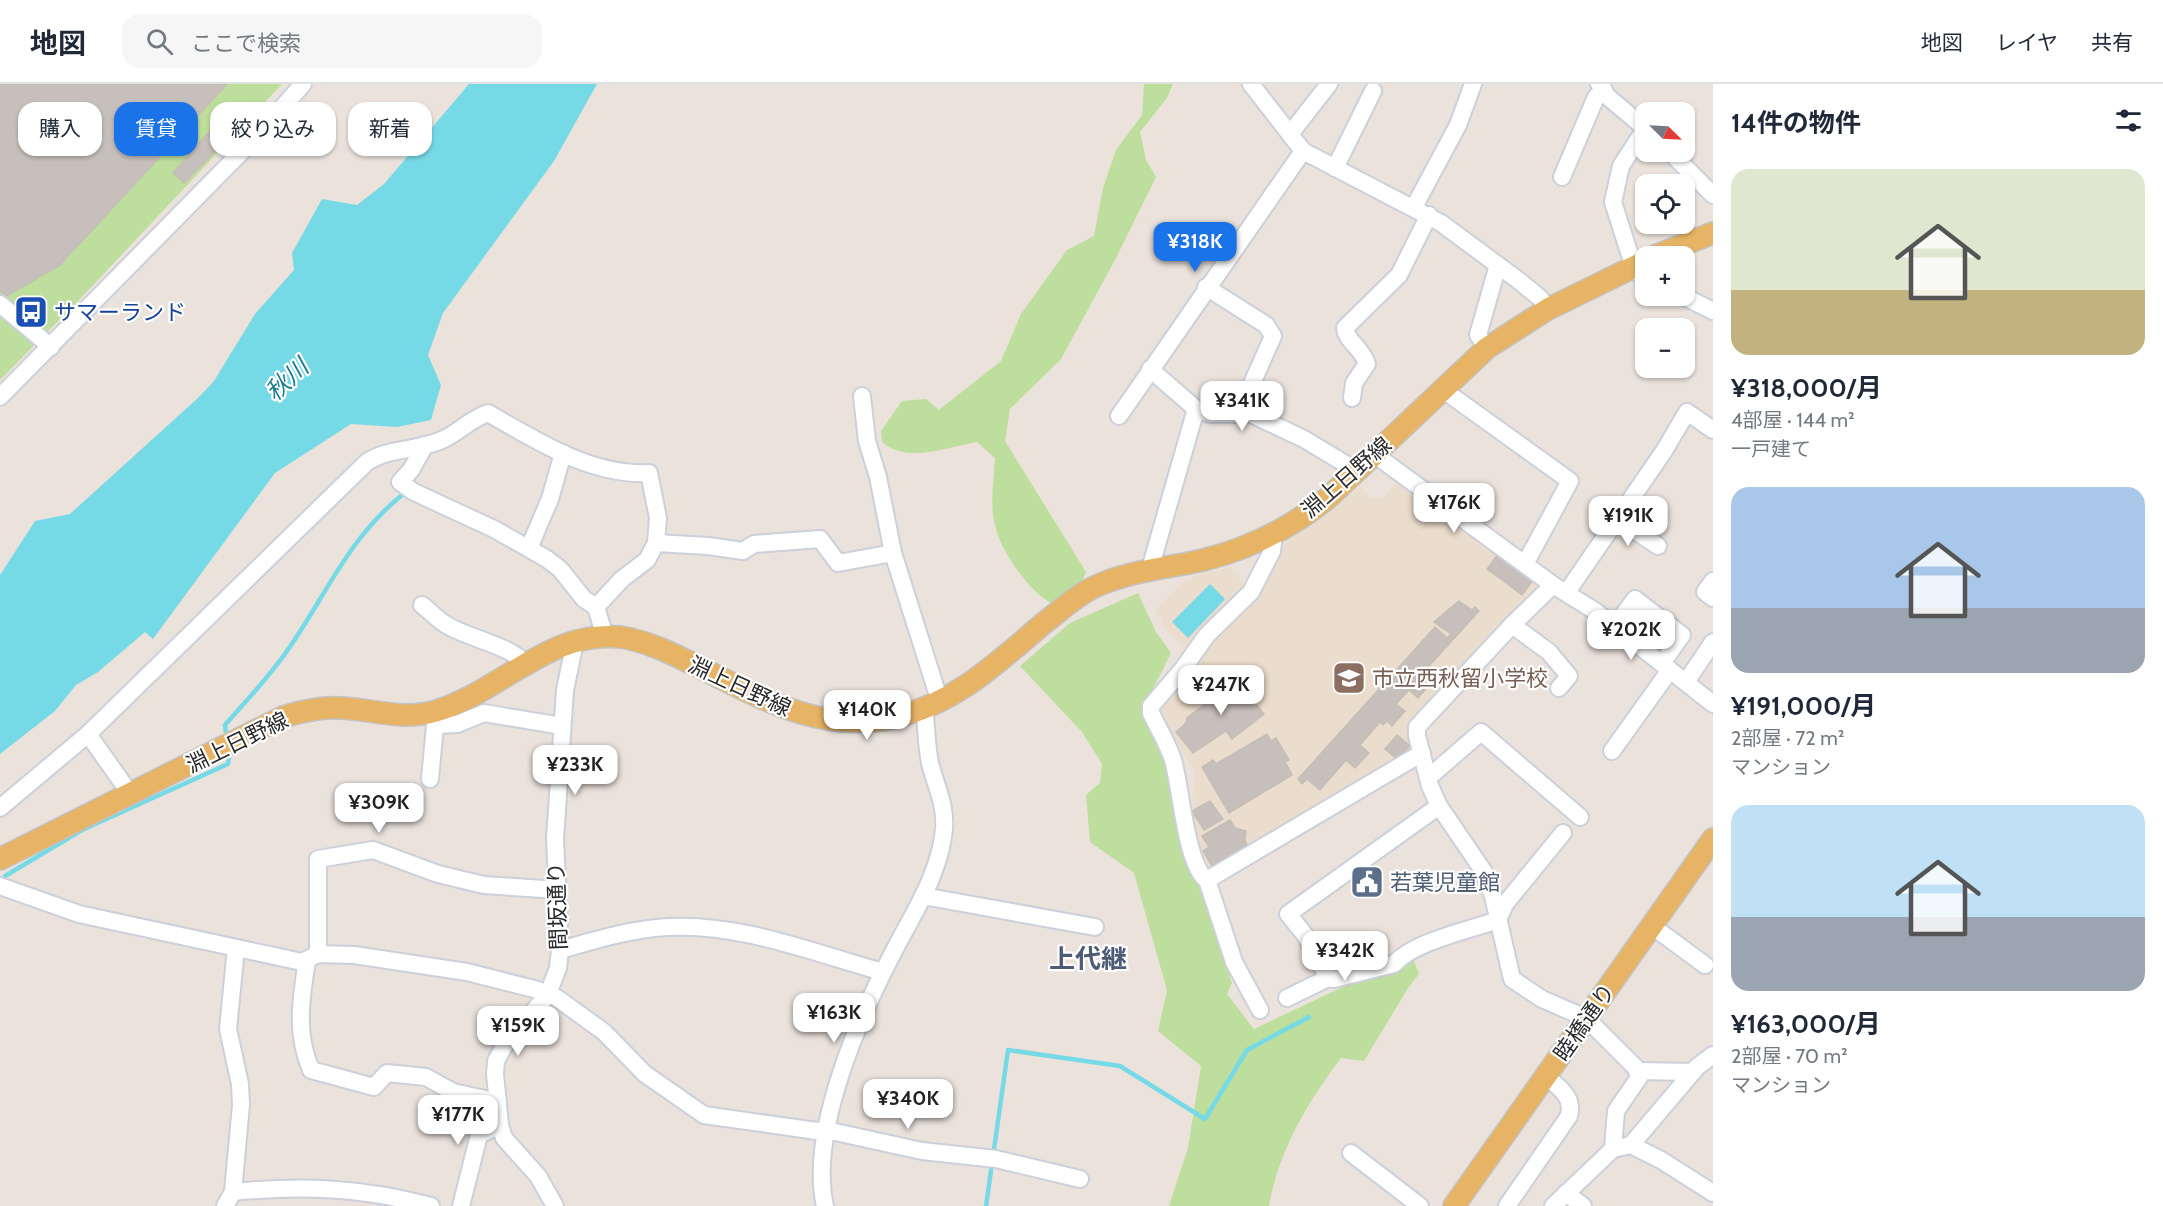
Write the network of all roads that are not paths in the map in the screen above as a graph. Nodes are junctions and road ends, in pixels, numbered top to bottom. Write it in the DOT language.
graph roads {
  1 [pos="303,84"];
  2 [pos="1251,84"];
  3 [pos="1329,84"];
  4 [pos="1473,84"];
  5 [pos="1602,87"];
  6 [pos="1373,91"];
  7 [pos="1635,119"];
  8 [pos="1290,134"];
  9 [pos="1635,144"];
  10 [pos="1303,150"];
  11 [pos="1680,162"];
  12 [pos="1335,168"];
  13 [pos="1562,177"];
  14 [pos="1713,195"];
  15 [pos="1414,207"];
  16 [pos="1429,215"];
  17 [pos="1713,233"];
  18 [pos="1680,246"];
  19 [pos="1635,254"];
  20 [pos="1497,265"];
  21 [pos="1635,271"];
  22 [pos="1206,287"];
  23 [pos="1695,302"];
  24 [pos="0,304"];
  25 [pos="1548,309"];
  26 [pos="1713,311"];
  27 [pos="51,348"];
  28 [pos="1487,348"];
  29 [pos="1150,369"];
  30 [pos="1442,389"];
  31 [pos="2,390"];
  32 [pos="862,396"];
  33 [pos="1352,398"];
  34 [pos="1196,409"];
  35 [pos="1243,415"];
  36 [pos="1119,416"];
  37 [pos="1713,430"];
  38 [pos="425,445"];
  39 [pos="563,453"];
  40 [pos="1374,454"];
  41 [pos="1357,471"];
  42 [pos="1618,519"];
  43 [pos="1274,534"];
  44 [pos="656,543"];
  45 [pos="1658,546"];
  46 [pos="530,548"];
  47 [pos="893,553"];
  48 [pos="1524,564"];
  49 [pos="1150,569"];
  50 [pos="1713,581"];
  51 [pos="1560,589"];
  52 [pos="1713,598"];
  53 [pos="422,605"];
  54 [pos="596,607"];
  55 [pos="1512,624"];
  56 [pos="1615,627"];
  57 [pos="605,636"];
  58 [pos="575,642"];
  59 [pos="1713,642"];
  60 [pos="525,664"];
  61 [pos="1666,667"];
  62 [pos="1686,682"];
  63 [pos="1559,688"];
  64 [pos="1713,704"];
  65 [pos="932,705"];
  66 [pos="437,718"];
  67 [pos="562,726"];
  68 [pos="88,734"];
  69 [pos="1612,751"];
  70 [pos="1422,753"];
  71 [pos="1428,778"];
  72 [pos="430,779"];
  73 [pos="131,795"];
  74 [pos="1439,806"];
  75 [pos="0,808"];
  76 [pos="1580,818"];
  77 [pos="1563,833"];
  78 [pos="1713,839"];
  79 [pos="0,859"];
  80 [pos="1207,880"];
  81 [pos="0,886"];
  82 [pos="558,890"];
  83 [pos="923,896"];
  84 [pos="1497,920"];
  85 [pos="1652,926"];
  86 [pos="1095,927"];
  87 [pos="236,948"];
  88 [pos="560,950"];
  89 [pos="312,957"];
  90 [pos="1705,965"];
  91 [pos="883,972"];
  92 [pos="1328,978"];
  93 [pos="548,994"];
  94 [pos="1287,998"];
  95 [pos="1260,1010"];
  96 [pos="1586,1018"];
  97 [pos="1713,1055"];
  98 [pos="1637,1071"];
  99 [pos="1693,1072"];
  100 [pos="1546,1076"];
  101 [pos="498,1102"];
  102 [pos="500,1125"];
  103 [pos="826,1130"];
  104 [pos="1632,1145"];
  105 [pos="1613,1149"];
  106 [pos="1351,1153"];
  107 [pos="1080,1179"];
  108 [pos="1566,1193"];
  109 [pos="1713,1193"];
  110 [pos="229,1199"];
  111 [pos="431,1206"];
  112 [pos="460,1206"];
  113 [pos="555,1206"];
  114 [pos="825,1206"];
  115 [pos="1420,1206"];
  116 [pos="1454,1206"];
  117 [pos="1507,1206"];
  118 [pos="1553,1206"];
  119 [pos="1583,1206"];
  1 -- 27 [label="street"];
  2 -- 8 [label="street"];
  3 -- 8 [label="street"];
  4 -- 15 [label="street"];
  5 -- 7 [label="street"];
  5 -- 13 [label="street"];
  6 -- 12 [label="street"];
  8 -- 10 [label="street"];
  9 -- 19 [label="street"];
  10 -- 12 [label="street"];
  10 -- 22 [label="street"];
  11 -- 14 [label="street"];
  12 -- 15 [label="street"];
  15 -- 16 [label="street"];
  16 -- 20 [label="street"];
  16 -- 33 [label="street"];
  17 -- 18 [label="main road"];
  20 -- 25 [label="street"];
  20 -- 28 [label="street"];
  21 -- 25 [label="main road, 淵上日野線"];
  22 -- 29 [label="street"];
  22 -- 35 [label="street"];
  23 -- 26 [label="street"];
  24 -- 27 [label="street"];
  25 -- 28 [label="main road, 淵上日野線"];
  27 -- 31 [label="street"];
  28 -- 30 [label="main road, 淵上日野線"];
  29 -- 34 [label="street"];
  29 -- 36 [label="street"];
  30 -- 40 [label="main road, 淵上日野線"];
  30 -- 48 [label="street"];
  32 -- 47 [label="street"];
  34 -- 35 [label="street"];
  34 -- 49 [label="street"];
  35 -- 41 [label="street"];
  37 -- 42 [label="street"];
  38 -- 39 [label="street"];
  38 -- 46 [label="street"];
  38 -- 68 [label="street"];
  39 -- 44 [label="street"];
  39 -- 46 [label="street"];
  40 -- 41 [label="main road, 淵上日野線"];
  40 -- 48 [label="street"];
  41 -- 43 [label="main road, 淵上日野線"];
  42 -- 45 [label="street"];
  42 -- 51 [label="street"];
  43 -- 49 [label="main road, 淵上日野線"];
  43 -- 80 [label="street"];
  44 -- 47 [label="street"];
  44 -- 54 [label="street"];
  46 -- 54 [label="street"];
  47 -- 65 [label="street"];
  48 -- 51 [label="street"];
  49 -- 65 [label="main road, 淵上日野線"];
  50 -- 52 [label="street"];
  51 -- 55 [label="street"];
  51 -- 56 [label="street"];
  53 -- 60 [label="street"];
  54 -- 57 [label="street"];
  55 -- 63 [label="street"];
  55 -- 70 [label="street"];
  56 -- 61 [label="street"];
  56 -- 61 [label="street"];
  57 -- 58 [label="main road, 淵上日野線"];
  57 -- 65 [label="main road, 淵上日野線"];
  58 -- 60 [label="main road, 淵上日野線"];
  58 -- 67 [label="street, 間坂通り"];
  59 -- 62 [label="street"];
  60 -- 66 [label="main road, 淵上日野線"];
  61 -- 62 [label="street"];
  61 -- 69 [label="street"];
  62 -- 64 [label="street"];
  65 -- 83 [label="street"];
  66 -- 67 [label="street"];
  66 -- 72 [label="street"];
  66 -- 73 [label="main road, 淵上日野線"];
  67 -- 82 [label="street, 間坂通り"];
  68 -- 73 [label="street"];
  68 -- 75 [label="street"];
  70 -- 71 [label="street"];
  70 -- 80 [label="street"];
  71 -- 74 [label="street"];
  71 -- 76 [label="street"];
  73 -- 79 [label="main road, 淵上日野線"];
  74 -- 84 [label="street"];
  74 -- 92 [label="street"];
  77 -- 84 [label="street"];
  78 -- 85 [label="main road, 睦橋通り"];
  80 -- 95 [label="street"];
  81 -- 87 [label="street"];
  82 -- 88 [label="street, 間坂通り"];
  82 -- 89 [label="street"];
  83 -- 86 [label="street"];
  83 -- 91 [label="street"];
  84 -- 92 [label="street"];
  84 -- 96 [label="street"];
  85 -- 90 [label="street"];
  85 -- 96 [label="main road, 睦橋通り"];
  87 -- 89 [label="street"];
  87 -- 110 [label="street"];
  88 -- 91 [label="street"];
  88 -- 93 [label="street, 間坂通り"];
  89 -- 93 [label="street"];
  89 -- 101 [label="street"];
  91 -- 103 [label="street"];
  92 -- 94 [label="street"];
  93 -- 101 [label="street, 間坂通り"];
  93 -- 103 [label="street"];
  96 -- 98 [label="street"];
  96 -- 100 [label="main road, 睦橋通り"];
  97 -- 99 [label="street"];
  98 -- 99 [label="street"];
  98 -- 105 [label="street"];
  99 -- 104 [label="street"];
  100 -- 116 [label="main road, 睦橋通り"];
  100 -- 117 [label="street"];
  101 -- 102 [label="street, 間坂通り"];
  102 -- 112 [label="street"];
  102 -- 113 [label="street, 間坂通り"];
  103 -- 107 [label="street"];
  103 -- 114 [label="street"];
  104 -- 105 [label="street"];
  104 -- 109 [label="street"];
  105 -- 108 [label="street"];
  106 -- 115 [label="street"];
  108 -- 118 [label="street"];
  108 -- 119 [label="street"];
  110 -- 111 [label="street"];
}
